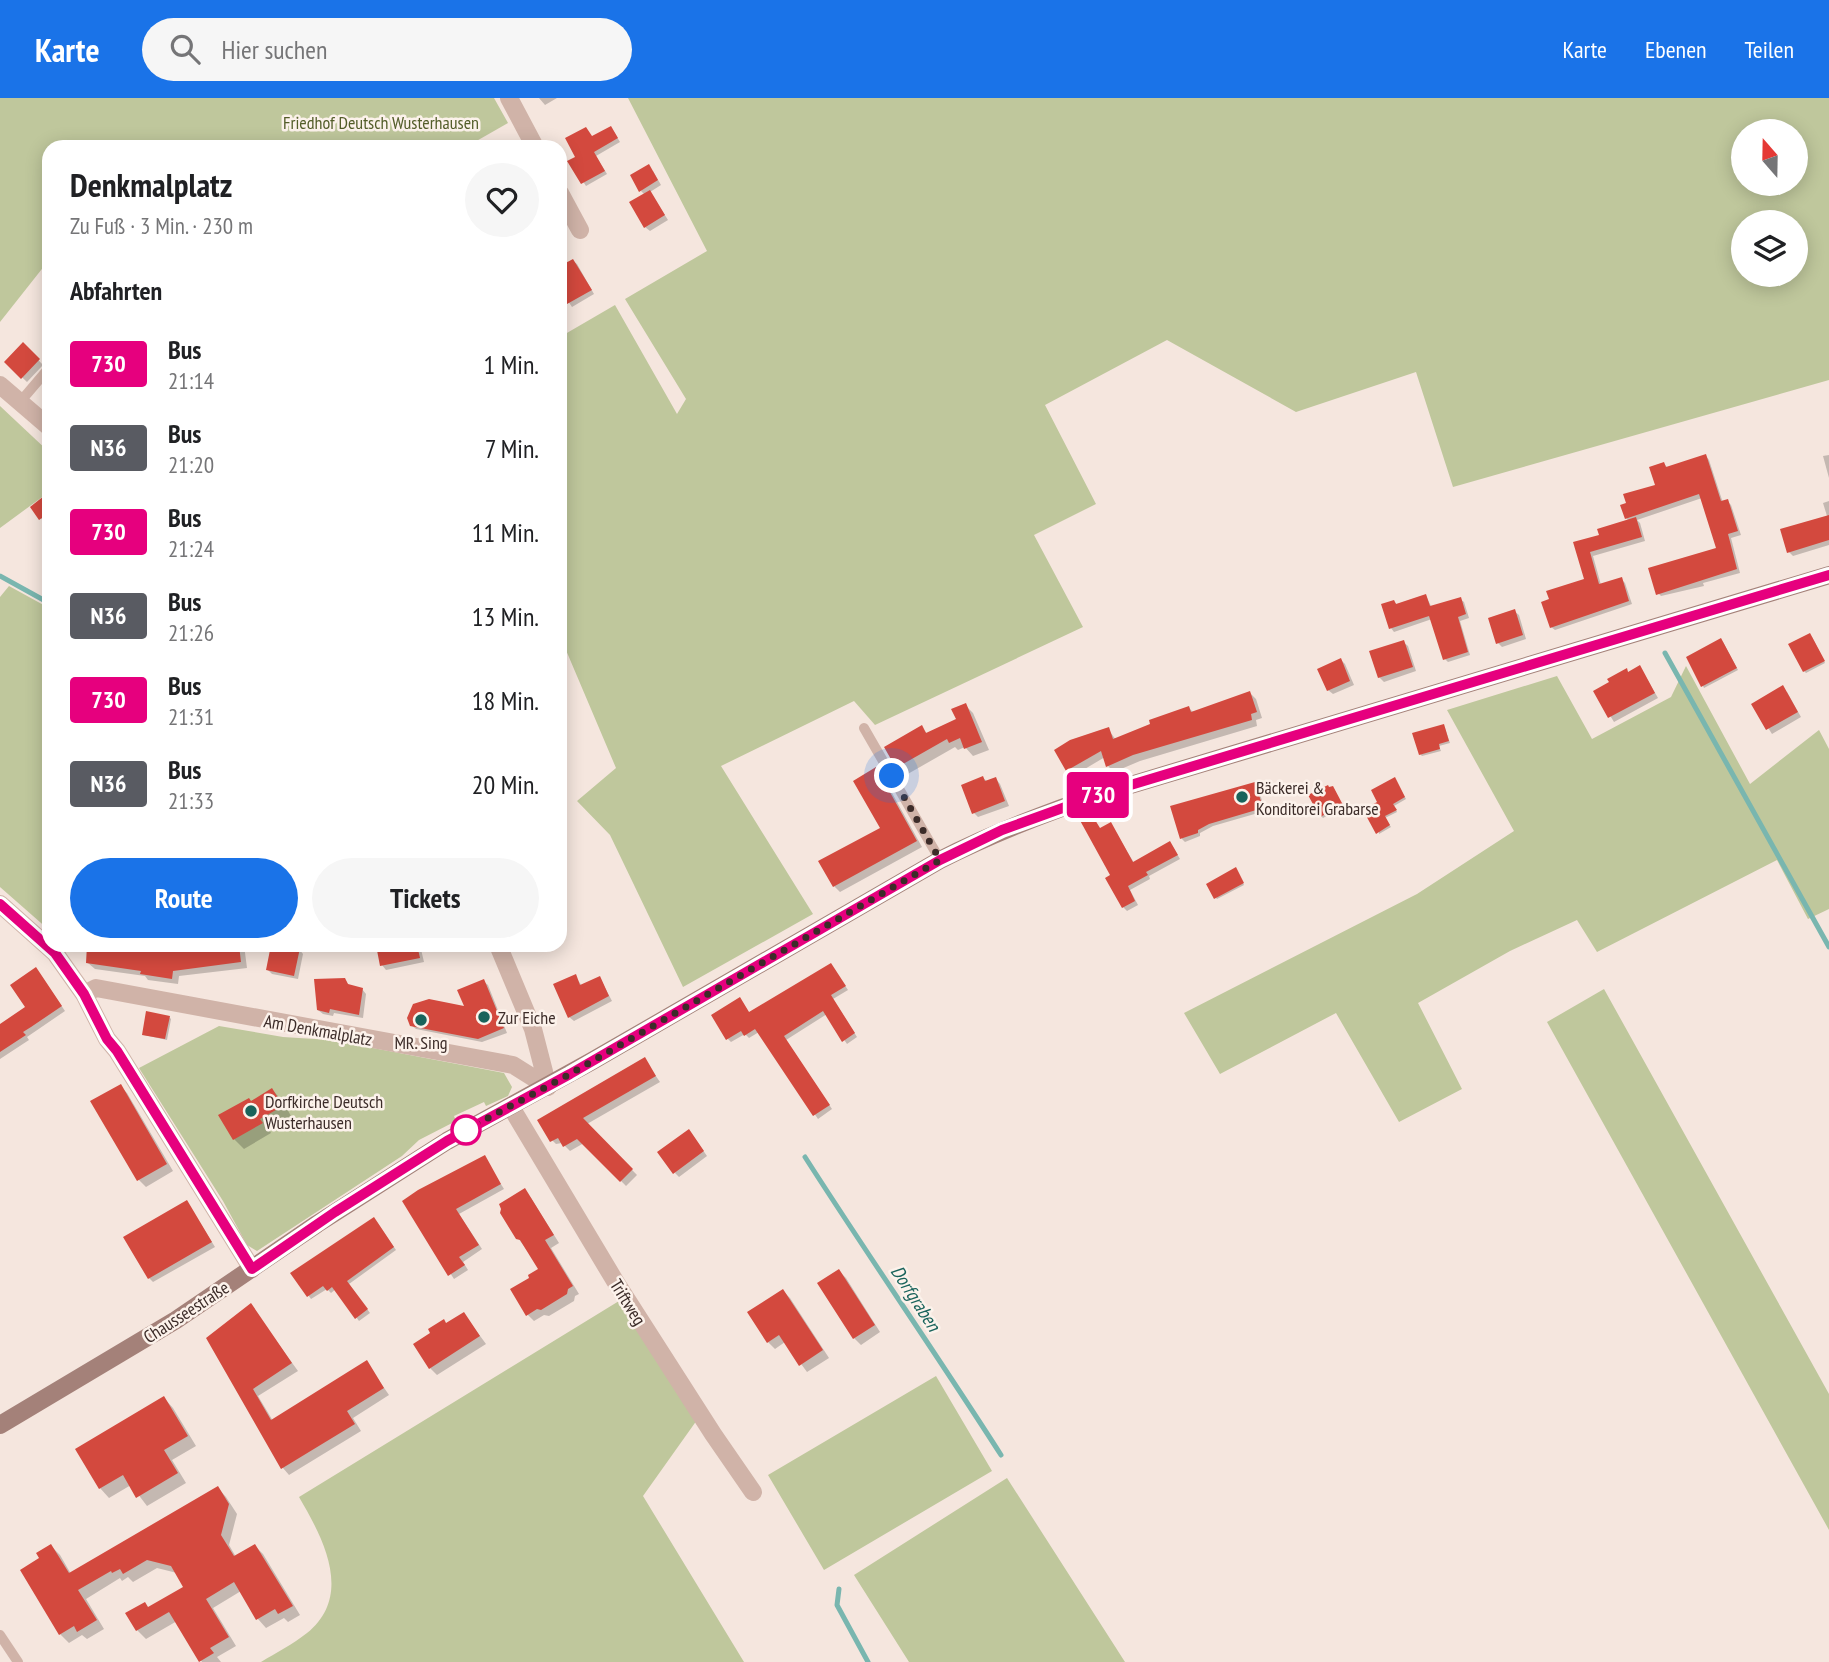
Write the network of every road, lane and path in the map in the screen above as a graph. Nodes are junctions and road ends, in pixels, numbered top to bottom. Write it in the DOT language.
graph roads {
  1 [pos="509,98"];
  2 [pos="531,140"];
  3 [pos="567,206"];
  4 [pos="580,230"];
  5 [pos="42,376"];
  6 [pos="0,385"];
  7 [pos="20,402"];
  8 [pos="42,421"];
  9 [pos="1829,576"];
  10 [pos="864,728"];
  11 [pos="940,860"];
  12 [pos="0,904"];
  13 [pos="42,941"];
  14 [pos="54,952"];
  15 [pos="501,952"];
  16 [pos="84,994"];
  17 [pos="548,1087"];
  18 [pos="511,1107"];
  19 [pos="252,1269"];
  20 [pos="0,1425"];
  21 [pos="753,1492"];
  22 [pos="0,1635"];
  23 [pos="18,1662"];
  1 -- 2 [label="street"];
  3 -- 4 [label="street"];
  5 -- 7 [label="lane"];
  6 -- 7 [label="street"];
  7 -- 8 [label="street"];
  9 -- 11 [label="main road, Chausseestraße"];
  10 -- 11 [label="lane"];
  11 -- 17 [label="main road, Chausseestraße"];
  12 -- 13 [label="street"];
  14 -- 16 [label="street"];
  15 -- 17 [label="street"];
  16 -- 17 [label="street, Am Denkmalplatz"];
  16 -- 19 [label="street"];
  17 -- 18 [label="main road, Chausseestraße"];
  18 -- 19 [label="main road, Chausseestraße"];
  18 -- 21 [label="street, Triftweg"];
  19 -- 20 [label="main road, Chausseestraße"];
  22 -- 23 [label="lane"];
}
